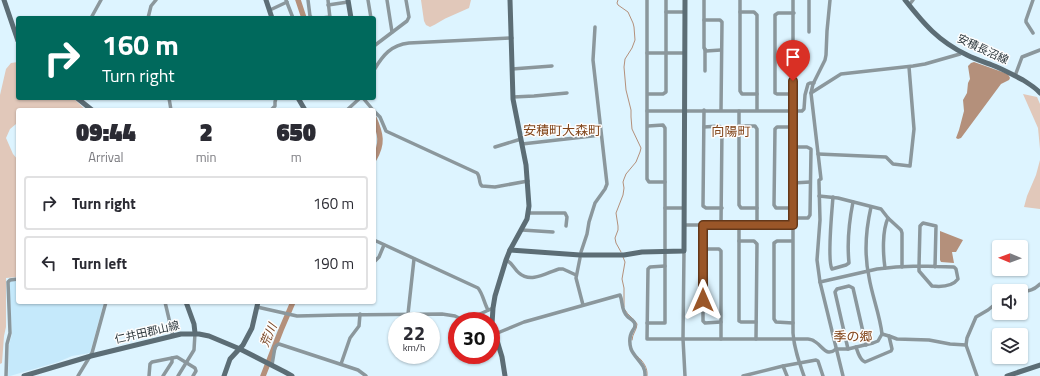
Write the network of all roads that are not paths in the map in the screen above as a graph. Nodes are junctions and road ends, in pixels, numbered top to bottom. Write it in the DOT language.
graph roads {
  1 [pos="4,0"];
  2 [pos="101,0"];
  3 [pos="156,0"];
  4 [pos="266,0"];
  5 [pos="308,0"];
  6 [pos="328,0"];
  7 [pos="368,0"];
  8 [pos="387,0"];
  9 [pos="406,0"];
  10 [pos="510,0"];
  11 [pos="647,0"];
  12 [pos="666,0"];
  13 [pos="685,0"];
  14 [pos="704,0"];
  15 [pos="740,0"];
  16 [pos="794,0"];
  17 [pos="809,0"];
  18 [pos="830,0"];
  19 [pos="905,0"];
  20 [pos="913,0"];
  21 [pos="1033,0"];
  22 [pos="286,1"];
  23 [pos="348,1"];
  24 [pos="328,5"];
  25 [pos="909,5"];
  26 [pos="270,10"];
  27 [pos="666,12"];
  28 [pos="685,12"];
  29 [pos="740,12"];
  30 [pos="794,13"];
  31 [pos="92,16"];
  32 [pos="148,16"];
  33 [pos="272,16"];
  34 [pos="292,16"];
  35 [pos="310,16"];
  36 [pos="330,16"];
  37 [pos="351,16"];
  38 [pos="370,16"];
  39 [pos="704,20"];
  40 [pos="594,27"];
  41 [pos="392,32"];
  42 [pos="809,32"];
  43 [pos="1033,33"];
  44 [pos="16,35"];
  45 [pos="512,38"];
  46 [pos="376,43"];
  47 [pos="705,49"];
  48 [pos="722,50"];
  49 [pos="1040,50"];
  50 [pos="962,52"];
  51 [pos="647,53"];
  52 [pos="666,53"];
  53 [pos="684,53"];
  54 [pos="552,66"];
  55 [pos="376,67"];
  56 [pos="909,67"];
  57 [pos="512,69"];
  58 [pos="705,71"];
  59 [pos="1015,76"];
  60 [pos="814,83"];
  61 [pos="567,93"];
  62 [pos="811,93"];
  63 [pos="1040,93"];
  64 [pos="648,94"];
  65 [pos="757,94"];
  66 [pos="793,94"];
  67 [pos="513,97"];
  68 [pos="79,100"];
  69 [pos="358,100"];
  70 [pos="366,100"];
  71 [pos="89,108"];
  72 [pos="349,108"];
  73 [pos="372,108"];
  74 [pos="647,110"];
  75 [pos="684,110"];
  76 [pos="704,110"];
  77 [pos="721,110"];
  78 [pos="757,110"];
  79 [pos="740,111"];
  80 [pos="793,111"];
  81 [pos="376,112"];
  82 [pos="648,126"];
  83 [pos="740,126"];
  84 [pos="704,127"];
  85 [pos="793,127"];
  86 [pos="601,136"];
  87 [pos="522,142"];
  88 [pos="495,147"];
  89 [pos="793,147"];
  90 [pos="818,154"];
  91 [pos="528,181"];
  92 [pos="665,182"];
  93 [pos="810,182"];
  94 [pos="793,183"];
  95 [pos="819,196"];
  96 [pos="833,197"];
  97 [pos="853,202"];
  98 [pos="871,206"];
  99 [pos="665,208"];
  100 [pos="684,208"];
  101 [pos="722,208"];
  102 [pos="757,208"];
  103 [pos="793,208"];
  104 [pos="528,213"];
  105 [pos="793,218"];
  106 [pos="888,218"];
  107 [pos="721,224"];
  108 [pos="684,225"];
  109 [pos="703,225"];
  110 [pos="739,225"];
  111 [pos="757,225"];
  112 [pos="793,225"];
  113 [pos="566,226"];
  114 [pos="522,230"];
  115 [pos="553,232"];
  116 [pos="376,241"];
  117 [pos="739,241"];
  118 [pos="792,241"];
  119 [pos="384,245"];
  120 [pos="704,249"];
  121 [pos="510,250"];
  122 [pos="684,251"];
  123 [pos="581,252"];
  124 [pos="665,252"];
  125 [pos="580,258"];
  126 [pos="414,259"];
  127 [pos="376,260"];
  128 [pos="506,260"];
  129 [pos="665,266"];
  130 [pos="919,266"];
  131 [pos="902,267"];
  132 [pos="935,267"];
  133 [pos="885,268"];
  134 [pos="868,271"];
  135 [pos="576,275"];
  136 [pos="16,279"];
  137 [pos="820,282"];
  138 [pos="1040,284"];
  139 [pos="1028,292"];
  140 [pos="105,304"];
  141 [pos="165,304"];
  142 [pos="187,304"];
  143 [pos="258,304"];
  144 [pos="583,306"];
  145 [pos="992,307"];
  146 [pos="490,309"];
  147 [pos="408,312"];
  148 [pos="490,312"];
  149 [pos="360,314"];
  150 [pos="388,314"];
  151 [pos="440,314"];
  152 [pos="721,322"];
  153 [pos="756,322"];
  154 [pos="647,323"];
  155 [pos="792,323"];
  156 [pos="500,332"];
  157 [pos="195,334"];
  158 [pos="882,334"];
  159 [pos="173,336"];
  160 [pos="889,336"];
  161 [pos="683,339"];
  162 [pos="721,339"];
  163 [pos="756,339"];
  164 [pos="793,339"];
  165 [pos="866,345"];
  166 [pos="966,345"];
  167 [pos="856,347"];
  168 [pos="240,349"];
  169 [pos="836,349"];
  170 [pos="848,349"];
  171 [pos="500,351"];
  172 [pos="91,356"];
  173 [pos="172,358"];
  174 [pos="799,362"];
  175 [pos="186,363"];
  176 [pos="341,364"];
  177 [pos="272,365"];
  178 [pos="1040,365"];
  179 [pos="783,366"];
  180 [pos="766,370"];
  181 [pos="750,375"];
  182 [pos="6,376"];
  183 [pos="24,376"];
  184 [pos="78,376"];
  185 [pos="149,376"];
  186 [pos="163,376"];
  187 [pos="178,376"];
  188 [pos="193,376"];
  189 [pos="224,376"];
  190 [pos="292,376"];
  191 [pos="366,376"];
  192 [pos="505,376"];
  193 [pos="645,376"];
  194 [pos="685,376"];
  195 [pos="743,376"];
  196 [pos="768,376"];
  197 [pos="787,376"];
  198 [pos="804,376"];
  199 [pos="824,376"];
  200 [pos="843,376"];
  201 [pos="977,376"];
  202 [pos="1007,376"];
  1 -- 44 [label="street"];
  2 -- 31 [label="street"];
  3 -- 32 [label="street"];
  4 -- 26 [label="street"];
  5 -- 35 [label="street"];
  6 -- 24 [label="street"];
  7 -- 38 [label="street"];
  8 -- 41 [label="street"];
  9 -- 41 [label="street"];
  10 -- 45 [label="street"];
  11 -- 51 [label="street"];
  12 -- 27 [label="street"];
  13 -- 28 [label="street"];
  14 -- 39 [label="street"];
  15 -- 29 [label="street"];
  16 -- 30 [label="street"];
  17 -- 42 [label="street"];
  18 -- 60 [label="street"];
  19 -- 25 [label="street, 安積長沼線"];
  20 -- 25 [label="street"];
  21 -- 43 [label="street"];
  22 -- 26 [label="street"];
  22 -- 34 [label="street"];
  23 -- 24 [label="street"];
  23 -- 37 [label="street"];
  24 -- 36 [label="street"];
  25 -- 50 [label="street, 安積長沼線"];
  26 -- 33 [label="street"];
  27 -- 28 [label="street"];
  27 -- 52 [label="street"];
  28 -- 53 [label="street"];
  29 -- 65 [label="street"];
  29 -- 65 [label="street"];
  30 -- 66 [label="street"];
  30 -- 66 [label="street"];
  39 -- 47 [label="street"];
  39 -- 48 [label="street"];
  40 -- 86 [label="street"];
  41 -- 46 [label="street"];
  45 -- 55 [label="street"];
  45 -- 57 [label="street"];
  47 -- 48 [label="street"];
  47 -- 58 [label="street"];
  48 -- 77 [label="street"];
  49 -- 59 [label="street"];
  50 -- 56 [label="street"];
  50 -- 59 [label="street, 安積長沼線"];
  51 -- 52 [label="street"];
  51 -- 64 [label="street"];
  52 -- 53 [label="street"];
  52 -- 64 [label="street"];
  53 -- 75 [label="street"];
  54 -- 57 [label="street"];
  56 -- 62 [label="street"];
  56 -- 90 [label="street"];
  57 -- 67 [label="street"];
  59 -- 63 [label="street, 安積長沼線"];
  60 -- 62 [label="street"];
  60 -- 80 [label="street"];
  61 -- 67 [label="street"];
  62 -- 90 [label="street"];
  64 -- 74 [label="street"];
  65 -- 78 [label="street"];
  66 -- 80 [label="street"];
  67 -- 87 [label="street"];
  68 -- 71 [label="street"];
  69 -- 72 [label="street"];
  70 -- 73 [label="street"];
  74 -- 75 [label="street"];
  74 -- 82 [label="street"];
  75 -- 76 [label="street"];
  75 -- 100 [label="street"];
  76 -- 77 [label="street"];
  76 -- 84 [label="street"];
  77 -- 79 [label="street"];
  78 -- 79 [label="street"];
  78 -- 80 [label="street"];
  79 -- 83 [label="street"];
  80 -- 85 [label="street"];
  81 -- 91 [label="street"];
  82 -- 92 [label="street"];
  82 -- 92 [label="street"];
  83 -- 102 [label="street"];
  83 -- 102 [label="street"];
  84 -- 101 [label="street"];
  84 -- 101 [label="street"];
  85 -- 89 [label="street"];
  85 -- 103 [label="street"];
  86 -- 87 [label="street"];
  86 -- 123 [label="street"];
  87 -- 88 [label="street"];
  87 -- 91 [label="street"];
  89 -- 93 [label="street"];
  89 -- 94 [label="street"];
  90 -- 95 [label="street"];
  91 -- 104 [label="street"];
  92 -- 99 [label="street"];
  93 -- 94 [label="street"];
  93 -- 105 [label="street"];
  94 -- 103 [label="street"];
  95 -- 96 [label="street"];
  95 -- 137 [label="street"];
  96 -- 97 [label="street"];
  96 -- 97 [label="street"];
  97 -- 98 [label="street"];
  98 -- 106 [label="street"];
  98 -- 134 [label="street"];
  99 -- 100 [label="street"];
  99 -- 124 [label="street"];
  100 -- 108 [label="street"];
  101 -- 107 [label="street"];
  102 -- 111 [label="street"];
  103 -- 105 [label="street"];
  104 -- 113 [label="street"];
  104 -- 114 [label="street"];
  105 -- 112 [label="street"];
  106 -- 131 [label="street"];
  106 -- 133 [label="street"];
  107 -- 109 [label="street"];
  107 -- 110 [label="street"];
  108 -- 109 [label="street"];
  108 -- 122 [label="street"];
  109 -- 120 [label="street"];
  110 -- 111 [label="street"];
  110 -- 117 [label="street"];
  111 -- 112 [label="street"];
  112 -- 118 [label="street"];
  114 -- 115 [label="street"];
  114 -- 121 [label="street"];
  116 -- 119 [label="street"];
  117 -- 153 [label="street"];
  117 -- 153 [label="street"];
  118 -- 155 [label="street"];
  118 -- 155 [label="street"];
  119 -- 126 [label="street"];
  119 -- 127 [label="street"];
  120 -- 152 [label="street"];
  120 -- 152 [label="street"];
  121 -- 124 [label="street"];
  121 -- 128 [label="street"];
  122 -- 124 [label="street"];
  122 -- 161 [label="street"];
  124 -- 129 [label="street"];
  125 -- 135 [label="street"];
  126 -- 146 [label="street"];
  126 -- 147 [label="street"];
  128 -- 135 [label="street"];
  128 -- 146 [label="street"];
  129 -- 154 [label="street"];
  129 -- 154 [label="street"];
  130 -- 131 [label="street"];
  130 -- 132 [label="street"];
  130 -- 132 [label="street"];
  130 -- 132 [label="street"];
  131 -- 133 [label="street"];
  133 -- 134 [label="street"];
  134 -- 137 [label="street"];
  134 -- 158 [label="street"];
  135 -- 144 [label="street"];
  136 -- 182 [label="street"];
  137 -- 169 [label="street"];
  138 -- 139 [label="street"];
  140 -- 172 [label="street"];
  141 -- 159 [label="street"];
  142 -- 157 [label="street"];
  143 -- 149 [label="street"];
  143 -- 168 [label="street"];
  144 -- 156 [label="street"];
  144 -- 193 [label="street"];
  145 -- 166 [label="street"];
  146 -- 148 [label="street"];
  146 -- 151 [label="street"];
  149 -- 150 [label="street"];
  149 -- 176 [label="street"];
  152 -- 162 [label="street"];
  153 -- 163 [label="street"];
  154 -- 161 [label="street"];
  155 -- 164 [label="street"];
  157 -- 159 [label="street, 仁井田郡山線"];
  157 -- 168 [label="street, 仁井田郡山線"];
  157 -- 175 [label="street"];
  158 -- 160 [label="street"];
  158 -- 165 [label="street"];
  159 -- 172 [label="street, 仁井田郡山線"];
  160 -- 166 [label="street"];
  160 -- 167 [label="street"];
  161 -- 162 [label="street"];
  161 -- 194 [label="street"];
  162 -- 163 [label="street"];
  163 -- 164 [label="street"];
  164 -- 169 [label="street"];
  164 -- 174 [label="street"];
  165 -- 167 [label="street"];
  165 -- 170 [label="street"];
  166 -- 201 [label="street"];
  167 -- 170 [label="street"];
  168 -- 177 [label="street, 仁井田郡山線"];
  168 -- 189 [label="street"];
  169 -- 170 [label="street"];
  169 -- 200 [label="street"];
  171 -- 192 [label="street"];
  172 -- 183 [label="street, 仁井田郡山線"];
  172 -- 184 [label="street"];
  173 -- 175 [label="street"];
  173 -- 185 [label="street"];
  173 -- 186 [label="street"];
  174 -- 179 [label="street"];
  174 -- 198 [label="street"];
  174 -- 199 [label="street"];
  175 -- 187 [label="street"];
  175 -- 188 [label="street"];
  176 -- 177 [label="street"];
  176 -- 191 [label="street"];
  177 -- 190 [label="street, 仁井田郡山線"];
  178 -- 202 [label="street"];
  179 -- 180 [label="street"];
  179 -- 197 [label="street"];
  180 -- 181 [label="street"];
  180 -- 196 [label="street"];
  181 -- 195 [label="street"];
}
